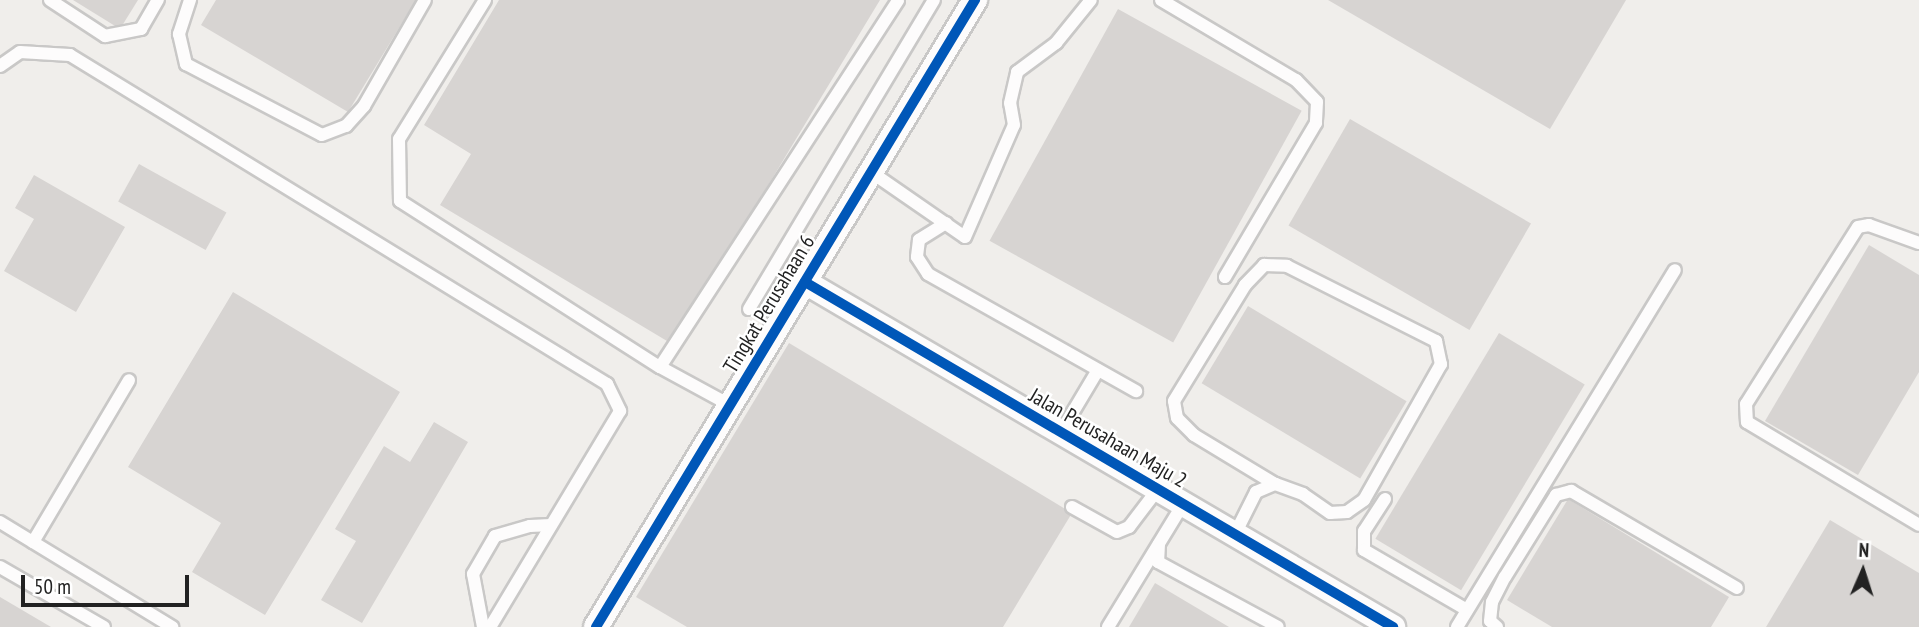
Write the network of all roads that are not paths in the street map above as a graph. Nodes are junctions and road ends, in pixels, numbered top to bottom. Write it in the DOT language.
graph roads {
  1 [pos="51,0"];
  2 [pos="158,0"];
  3 [pos="190,0"];
  4 [pos="425,0"];
  5 [pos="485,0"];
  6 [pos="898,0"];
  7 [pos="934,0"];
  8 [pos="975,0"];
  9 [pos="1091,0"];
  10 [pos="1161,0"];
  11 [pos="0,66"];
  12 [pos="871,172"];
  13 [pos="946,223"];
  14 [pos="1919,243"];
  15 [pos="1675,270"];
  16 [pos="1225,277"];
  17 [pos="805,282"];
  18 [pos="750,309"];
  19 [pos="660,367"];
  20 [pos="1098,370"];
  21 [pos="129,380"];
  22 [pos="1136,391"];
  23 [pos="730,405"];
  24 [pos="1061,432"];
  25 [pos="1275,484"];
  26 [pos="1158,489"];
  27 [pos="1385,499"];
  28 [pos="1183,504"];
  29 [pos="1072,507"];
  30 [pos="0,522"];
  31 [pos="551,525"];
  32 [pos="1919,526"];
  33 [pos="1235,534"];
  34 [pos="33,542"];
  35 [pos="1159,544"];
  36 [pos="0,567"];
  37 [pos="1737,588"];
  38 [pos="1467,610"];
  39 [pos="1259,623"];
  40 [pos="598,626"];
  41 [pos="104,627"];
  42 [pos="172,627"];
  43 [pos="483,627"];
  44 [pos="490,627"];
  45 [pos="1108,627"];
  46 [pos="1278,627"];
  47 [pos="1393,627"];
  48 [pos="1457,627"];
  49 [pos="1497,627"];
  1 -- 2 [label="lane"];
  3 -- 4 [label="lane"];
  5 -- 19 [label="lane"];
  6 -- 19 [label="lane"];
  7 -- 18 [label="lane"];
  8 -- 12 [label="street, Tingkat Perusahaan 6"];
  9 -- 13 [label="lane"];
  10 -- 16 [label="lane"];
  11 -- 31 [label="lane"];
  12 -- 13 [label="lane"];
  12 -- 17 [label="street, Tingkat Perusahaan 6"];
  13 -- 20 [label="lane"];
  14 -- 32 [label="lane"];
  15 -- 38 [label="lane"];
  17 -- 23 [label="street, Tingkat Perusahaan 6"];
  17 -- 24 [label="street, Jalan Perusahaan Maju 2"];
  19 -- 23 [label="lane"];
  20 -- 22 [label="lane"];
  20 -- 24 [label="lane"];
  21 -- 34 [label="lane"];
  23 -- 40 [label="street, Tingkat Perusahaan 6"];
  24 -- 26 [label="street, Jalan Perusahaan Maju 2"];
  25 -- 25 [label="lane"];
  25 -- 33 [label="lane"];
  26 -- 28 [label="street, Jalan Perusahaan Maju 2"];
  26 -- 29 [label="lane"];
  27 -- 38 [label="lane"];
  28 -- 33 [label="street, Jalan Perusahaan Maju 2"];
  28 -- 35 [label="lane"];
  30 -- 34 [label="lane"];
  31 -- 43 [label="lane"];
  31 -- 44 [label="lane"];
  33 -- 47 [label="street, Jalan Perusahaan Maju 2"];
  34 -- 42 [label="lane"];
  35 -- 39 [label="lane"];
  35 -- 45 [label="lane"];
  36 -- 41 [label="lane"];
  37 -- 49 [label="lane"];
  38 -- 48 [label="lane"];
  39 -- 46 [label="lane"];
}
